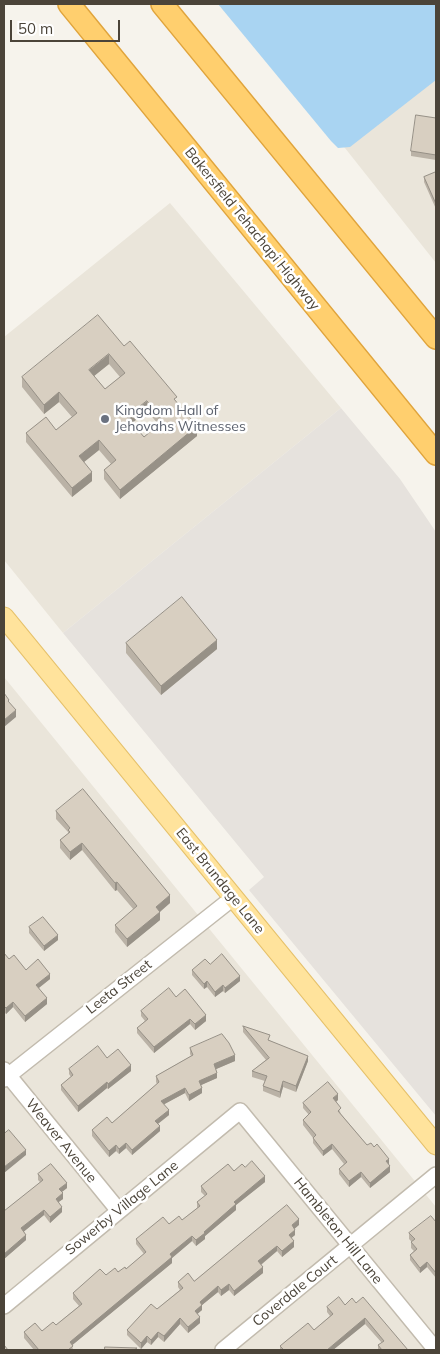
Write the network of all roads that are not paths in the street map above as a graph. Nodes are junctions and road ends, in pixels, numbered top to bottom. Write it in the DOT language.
graph roads {
  1 [pos="69,4"];
  2 [pos="162,4"];
  3 [pos="436,338"];
  4 [pos="431,447"];
  5 [pos="436,467"];
  6 [pos="4,617"];
  7 [pos="234,896"];
  8 [pos="5,1075"];
  9 [pos="240,1111"];
  10 [pos="436,1144"];
  11 [pos="436,1175"];
  12 [pos="119,1211"];
  13 [pos="350,1246"];
  14 [pos="4,1306"];
  15 [pos="223,1350"];
  16 [pos="436,1350"];
  1 -- 4 [label="highway, Bakersfield Tehachapi Highway"];
  2 -- 3 [label="highway"];
  4 -- 5 [label="highway, Bakersfield Tehachapi Highway"];
  6 -- 7 [label="main road, East Brundage Lane"];
  7 -- 8 [label="street, Leeta Street"];
  7 -- 10 [label="main road, East Brundage Lane"];
  8 -- 12 [label="street, Weaver Avenue"];
  9 -- 12 [label="street, Sowerby Village Lane"];
  9 -- 13 [label="street, Hambleton Hill Lane"];
  11 -- 13 [label="street, Coverdale Court"];
  12 -- 14 [label="street, Sowerby Village Lane"];
  13 -- 15 [label="street, Coverdale Court"];
  13 -- 16 [label="street, Hambleton Hill Lane"];
}
